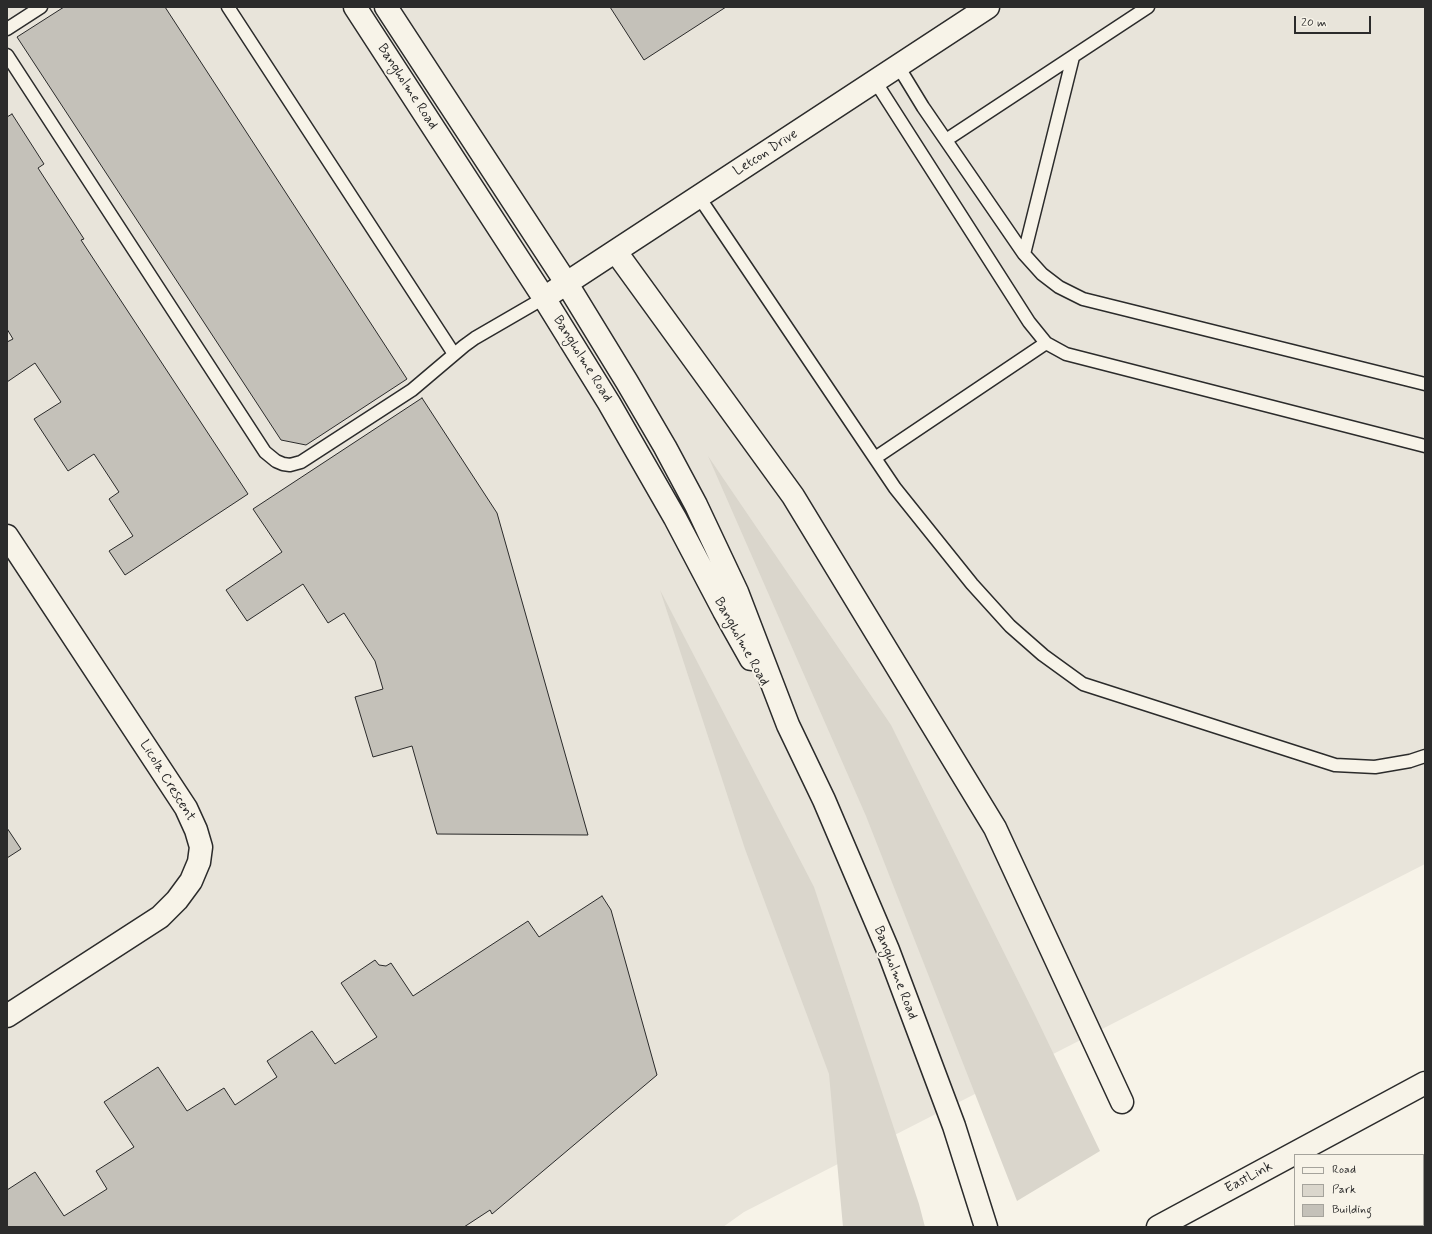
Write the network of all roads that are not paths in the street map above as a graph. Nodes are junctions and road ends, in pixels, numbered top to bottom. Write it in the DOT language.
graph roads {
  1 [pos="41,7"];
  2 [pos="228,7"];
  3 [pos="355,7"];
  4 [pos="386,7"];
  5 [pos="988,7"];
  6 [pos="1148,7"];
  7 [pos="7,29"];
  8 [pos="7,55"];
  9 [pos="1073,57"];
  10 [pos="898,66"];
  11 [pos="875,81"];
  12 [pos="946,140"];
  13 [pos="699,197"];
  14 [pos="616,252"];
  15 [pos="1024,254"];
  16 [pos="567,284"];
  17 [pos="544,298"];
  18 [pos="1046,343"];
  19 [pos="454,354"];
  20 [pos="1425,384"];
  21 [pos="1425,446"];
  22 [pos="875,458"];
  23 [pos="7,536"];
  24 [pos="788,725"];
  25 [pos="1425,756"];
  26 [pos="7,1016"];
  27 [pos="1425,1083"];
  28 [pos="1122,1102"];
  29 [pos="986,1227"];
  30 [pos="1158,1227"];
  1 -- 7 [label="lane"];
  2 -- 19 [label="lane"];
  3 -- 17 [label="main road, Bangholme Road"];
  4 -- 16 [label="main road, Bangholme Road"];
  5 -- 10 [label="main road, Letcon Drive"];
  6 -- 9 [label="lane"];
  8 -- 19 [label="lane"];
  9 -- 12 [label="lane"];
  9 -- 15 [label="lane"];
  10 -- 11 [label="main road, Letcon Drive"];
  10 -- 12 [label="lane"];
  11 -- 13 [label="main road, Letcon Drive"];
  11 -- 18 [label="lane"];
  12 -- 15 [label="lane"];
  13 -- 14 [label="main road, Letcon Drive"];
  13 -- 22 [label="lane"];
  14 -- 16 [label="main road, Letcon Drive"];
  14 -- 28 [label="main road"];
  15 -- 20 [label="lane"];
  16 -- 17 [label="main road, Letcon Drive"];
  16 -- 24 [label="main road, Bangholme Road"];
  17 -- 19 [label="lane"];
  17 -- 24 [label="main road, Bangholme Road"];
  18 -- 21 [label="lane"];
  18 -- 22 [label="lane"];
  22 -- 25 [label="lane"];
  23 -- 26 [label="main road, Licola Crescent"];
  24 -- 29 [label="main road, Bangholme Road"];
  27 -- 30 [label="main road, EastLink"];
}
